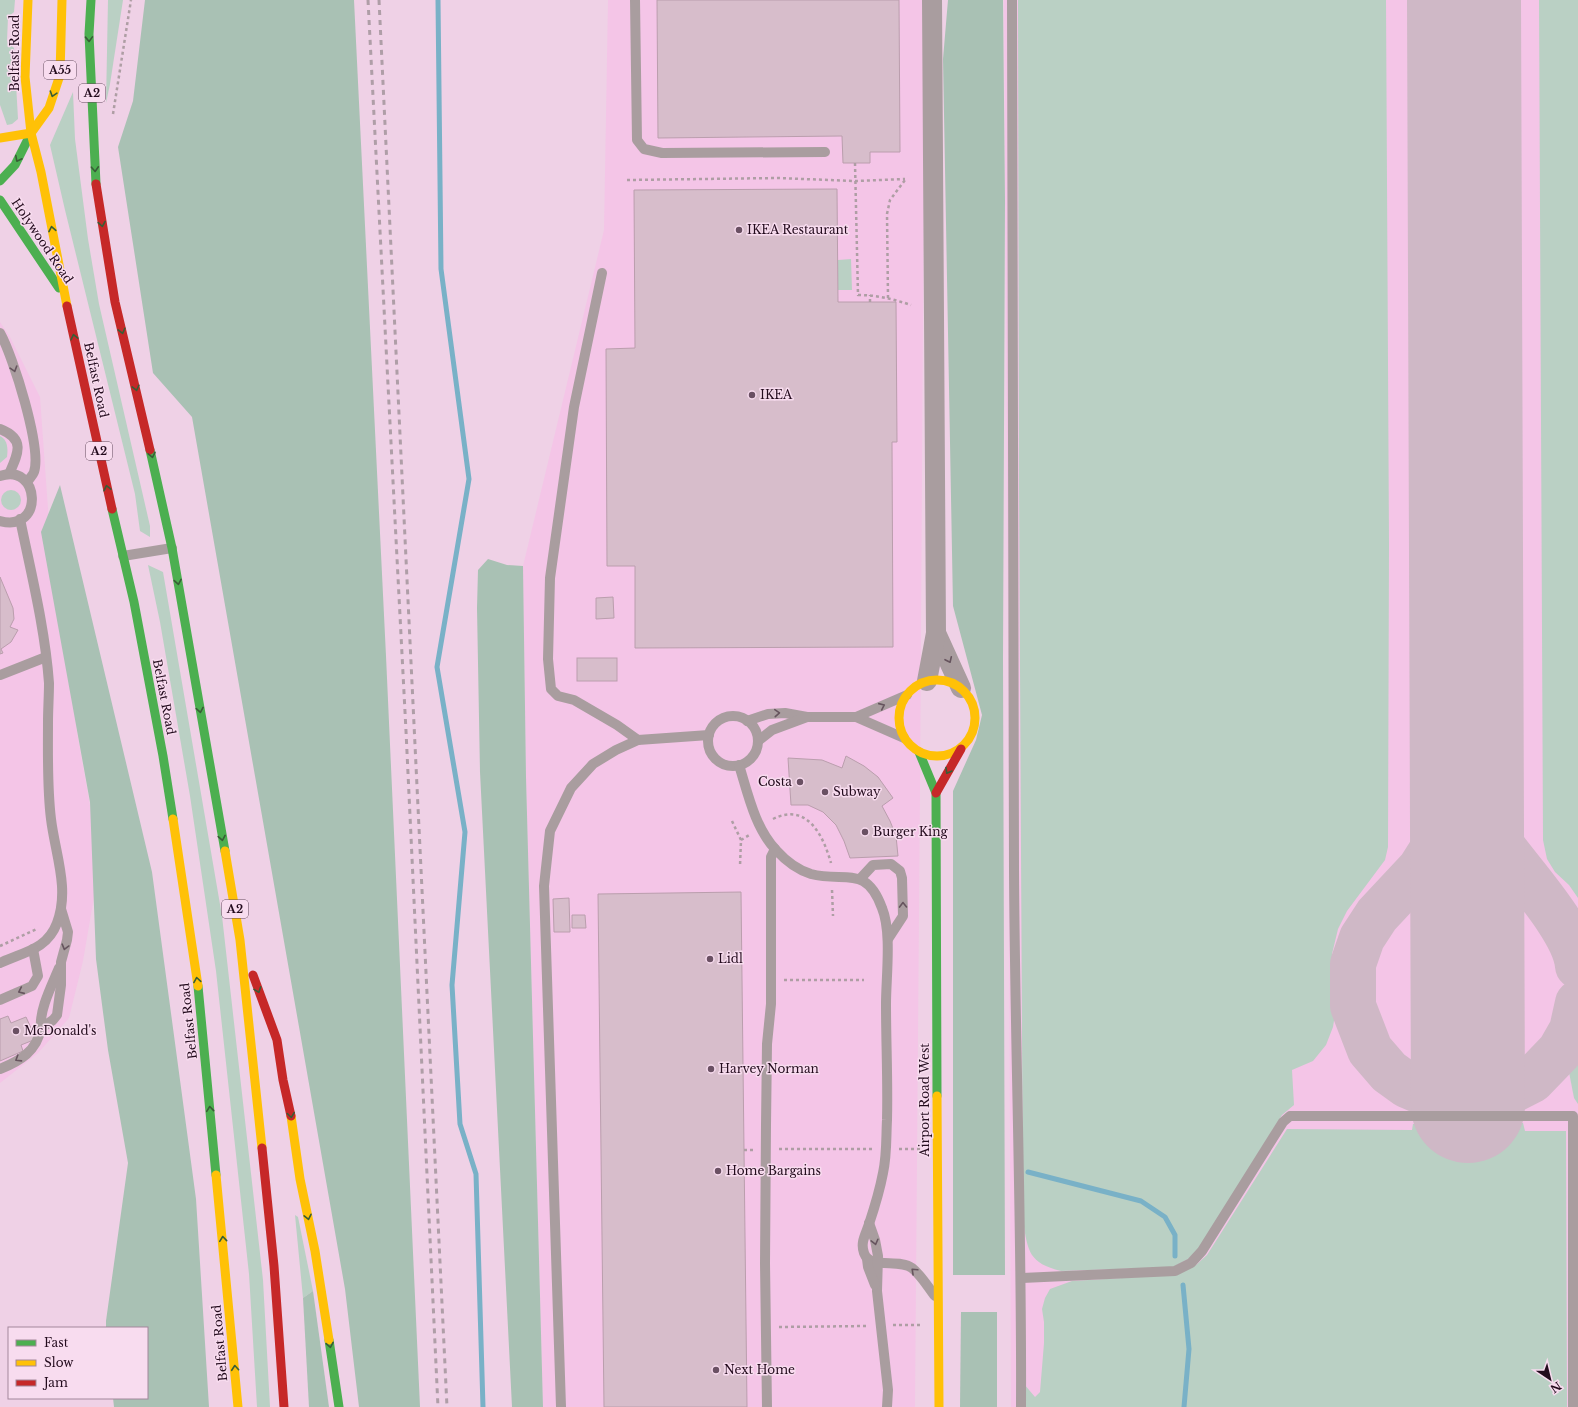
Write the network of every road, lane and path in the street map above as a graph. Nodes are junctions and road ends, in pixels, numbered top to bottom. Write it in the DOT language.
graph roads {
  1 [pos="28,0"];
  2 [pos="62,0"];
  3 [pos="91,0"];
  4 [pos="131,0"];
  5 [pos="635,0"];
  6 [pos="932,0"];
  7 [pos="1012,0"];
  8 [pos="112,121"];
  9 [pos="31,133"];
  10 [pos="0,138"];
  11 [pos="825,152"];
  12 [pos="855,163"];
  13 [pos="627,180"];
  14 [pos="0,181"];
  15 [pos="855,181"];
  16 [pos="0,200"];
  17 [pos="602,273"];
  18 [pos="64,295"];
  19 [pos="870,295"];
  20 [pos="888,298"];
  21 [pos="870,302"];
  22 [pos="911,305"];
  23 [pos="0,333"];
  24 [pos="3,347"];
  25 [pos="0,429"];
  26 [pos="4,475"];
  27 [pos="27,482"];
  28 [pos="20,519"];
  29 [pos="0,520"];
  30 [pos="172,548"];
  31 [pos="123,556"];
  32 [pos="936,633"];
  33 [pos="46,657"];
  34 [pos="0,675"];
  35 [pos="927,681"];
  36 [pos="961,688"];
  37 [pos="906,695"];
  38 [pos="807,717"];
  39 [pos="856,717"];
  40 [pos="747,721"];
  41 [pos="709,735"];
  42 [pos="904,738"];
  43 [pos="638,740"];
  44 [pos="758,741"];
  45 [pos="961,749"];
  46 [pos="919,752"];
  47 [pos="739,766"];
  48 [pos="936,793"];
  49 [pos="732,820"];
  50 [pos="773,820"];
  51 [pos="753,832"];
  52 [pos="741,840"];
  53 [pos="775,849"];
  54 [pos="832,864"];
  55 [pos="740,866"];
  56 [pos="860,879"];
  57 [pos="832,887"];
  58 [pos="61,910"];
  59 [pos="833,916"];
  60 [pos="37,929"];
  61 [pos="888,939"];
  62 [pos="240,940"];
  63 [pos="0,946"];
  64 [pos="33,949"];
  65 [pos="61,962"];
  66 [pos="0,963"];
  67 [pos="772,980"];
  68 [pos="864,980"];
  69 [pos="0,1000"];
  70 [pos="41,1028"];
  71 [pos="0,1069"];
  72 [pos="1575,1116"];
  73 [pos="766,1149"];
  74 [pos="887,1149"];
  75 [pos="744,1150"];
  76 [pos="937,1150"];
  77 [pos="869,1223"];
  78 [pos="867,1258"];
  79 [pos="878,1262"];
  80 [pos="1022,1278"];
  81 [pos="877,1291"];
  82 [pos="938,1301"];
  83 [pos="938,1324"];
  84 [pos="880,1326"];
  85 [pos="766,1327"];
  86 [pos="238,1407"];
  87 [pos="284,1407"];
  88 [pos="339,1407"];
  89 [pos="562,1407"];
  90 [pos="767,1407"];
  91 [pos="887,1407"];
  92 [pos="939,1407"];
  93 [pos="1021,1407"];
  94 [pos="1573,1407"];
  1 -- 9 [label="main road, Belfast Road / A2"];
  2 -- 9 [label="main road, A55, one-way"];
  3 -- 30 [label="main road, A2, one-way"];
  4 -- 8 [label="path"];
  5 -- 11 [label="lane"];
  6 -- 32 [label="street"];
  7 -- 80 [label="lane"];
  9 -- 10 [label="main road"];
  9 -- 14 [label="main road, one-way"];
  18 -- 9 [label="main road, Belfast Road / A2, one-way"];
  12 -- 15 [label="path"];
  13 -- 15 [label="path"];
  15 -- 19 [label="path"];
  15 -- 20 [label="path"];
  16 -- 18 [label="main road, Holywood Road"];
  17 -- 43 [label="lane"];
  31 -- 18 [label="main road, Belfast Road / A2, one-way"];
  19 -- 20 [label="path"];
  19 -- 21 [label="path"];
  20 -- 22 [label="path"];
  23 -- 24 [label="lane"];
  24 -- 27 [label="lane, one-way"];
  25 -- 26 [label="lane"];
  26 -- 27 [label="lane"];
  27 -- 28 [label="lane"];
  28 -- 29 [label="lane"];
  28 -- 33 [label="lane"];
  30 -- 31 [label="lane"];
  30 -- 62 [label="main road, A2, one-way"];
  86 -- 31 [label="main road, Belfast Road / A2, one-way"];
  32 -- 35 [label="street"];
  32 -- 36 [label="street, one-way"];
  33 -- 34 [label="lane"];
  33 -- 58 [label="lane"];
  35 -- 36 [label="main road"];
  35 -- 37 [label="main road"];
  36 -- 45 [label="main road"];
  39 -- 37 [label="lane, one-way"];
  37 -- 42 [label="main road"];
  38 -- 39 [label="lane"];
  40 -- 38 [label="lane, one-way"];
  38 -- 44 [label="lane"];
  39 -- 42 [label="lane"];
  40 -- 41 [label="lane"];
  40 -- 44 [label="lane"];
  41 -- 43 [label="lane"];
  41 -- 47 [label="lane"];
  42 -- 46 [label="main road"];
  43 -- 89 [label="lane"];
  44 -- 47 [label="lane"];
  45 -- 46 [label="main road"];
  45 -- 48 [label="main road, Airport Road West, one-way"];
  46 -- 48 [label="main road, Airport Road West"];
  47 -- 53 [label="lane"];
  48 -- 76 [label="main road, Airport Road West"];
  49 -- 52 [label="path"];
  50 -- 54 [label="path"];
  51 -- 52 [label="path"];
  52 -- 55 [label="path"];
  53 -- 56 [label="lane"];
  53 -- 67 [label="lane"];
  56 -- 61 [label="lane"];
  61 -- 56 [label="lane, one-way"];
  57 -- 59 [label="path"];
  58 -- 64 [label="lane"];
  58 -- 65 [label="lane, one-way"];
  60 -- 63 [label="path"];
  61 -- 74 [label="lane"];
  62 -- 87 [label="main road, A2"];
  62 -- 88 [label="main road, one-way"];
  64 -- 66 [label="lane"];
  64 -- 69 [label="lane, one-way"];
  65 -- 70 [label="lane"];
  65 -- 70 [label="lane"];
  67 -- 68 [label="path"];
  67 -- 73 [label="lane"];
  70 -- 71 [label="lane, one-way"];
  72 -- 80 [label="lane"];
  72 -- 94 [label="lane"];
  73 -- 74 [label="path"];
  73 -- 75 [label="path"];
  73 -- 85 [label="lane"];
  74 -- 76 [label="path"];
  74 -- 77 [label="lane"];
  76 -- 82 [label="main road, Airport Road West"];
  77 -- 78 [label="lane"];
  77 -- 79 [label="lane, one-way"];
  78 -- 79 [label="lane"];
  78 -- 81 [label="lane"];
  79 -- 81 [label="lane"];
  82 -- 79 [label="lane, one-way"];
  80 -- 93 [label="lane"];
  81 -- 84 [label="lane"];
  82 -- 83 [label="main road, Airport Road West"];
  83 -- 84 [label="path"];
  83 -- 92 [label="main road, Airport Road West"];
  84 -- 85 [label="path"];
  84 -- 91 [label="lane"];
  85 -- 90 [label="lane"];
}
